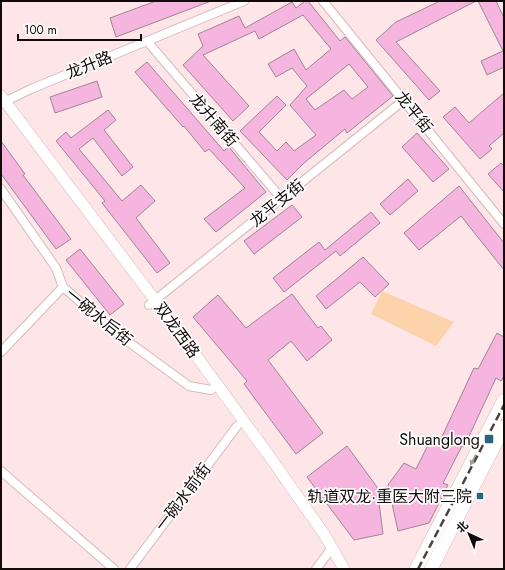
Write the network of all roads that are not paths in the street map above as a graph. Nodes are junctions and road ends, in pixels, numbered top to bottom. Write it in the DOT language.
graph roads {
  1 [pos="244,1"];
  2 [pos="323,1"];
  3 [pos="148,41"];
  4 [pos="404,100"];
  5 [pos="2,102"];
  6 [pos="1,189"];
  7 [pos="282,199"];
  8 [pos="504,224"];
  9 [pos="63,287"];
  10 [pos="152,303"];
  11 [pos="1,352"];
  12 [pos="212,390"];
  13 [pos="504,400"];
  14 [pos="237,426"];
  15 [pos="504,427"];
  16 [pos="1,471"];
  17 [pos="330,551"];
  18 [pos="114,569"];
  19 [pos="130,569"];
  20 [pos="316,569"];
  21 [pos="335,569"];
  22 [pos="344,569"];
  23 [pos="416,569"];
  24 [pos="431,569"];
  1 -- 3 [label="street, 龙升路"];
  2 -- 4 [label="street, 龙平街"];
  3 -- 5 [label="street, 龙升路"];
  3 -- 7 [label="street, 龙升南街"];
  4 -- 7 [label="street, 龙平支街"];
  4 -- 8 [label="street, 龙平街"];
  5 -- 10 [label="main road, 双龙西路"];
  6 -- 9 [label="street"];
  7 -- 10 [label="street, 龙平支街"];
  9 -- 11 [label="street, 一碗水后街"];
  9 -- 12 [label="street, 一碗水后街"];
  10 -- 12 [label="main road, 双龙西路"];
  10 -- 17 [label="main road, 双龙西路"];
  12 -- 14 [label="main road, 双龙西路"];
  13 -- 23 [label="main road, one-way"];
  14 -- 17 [label="main road, 双龙西路"];
  14 -- 19 [label="street, 一碗水前街"];
  15 -- 24 [label="main road"];
  16 -- 18 [label="street"];
  17 -- 20 [label="street"];
  17 -- 21 [label="main road, 双龙西路"];
  17 -- 22 [label="main road, 双龙西路"];
}
